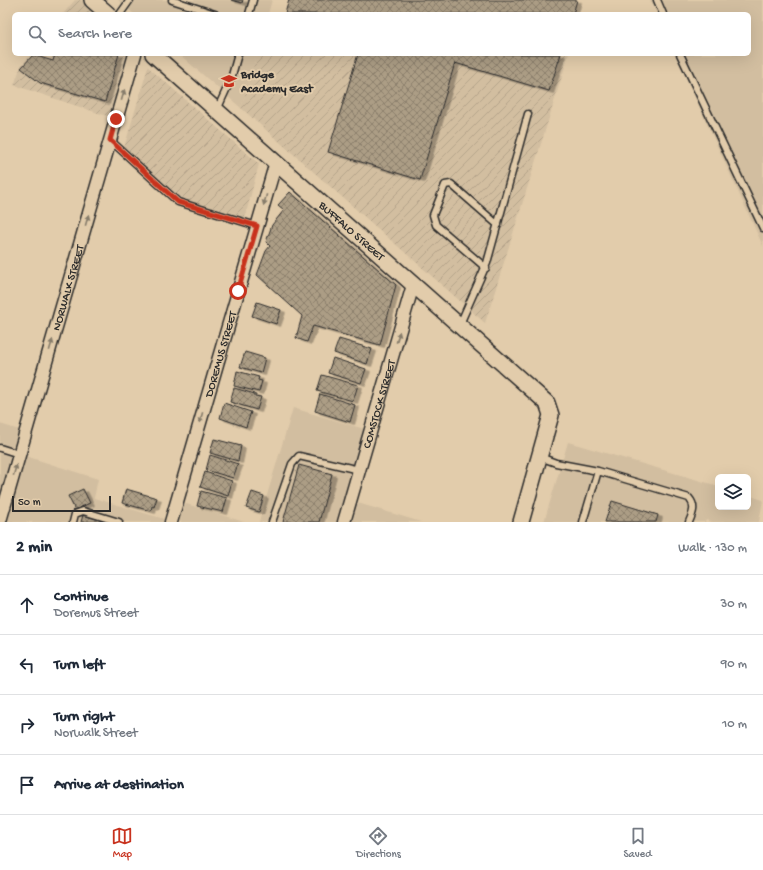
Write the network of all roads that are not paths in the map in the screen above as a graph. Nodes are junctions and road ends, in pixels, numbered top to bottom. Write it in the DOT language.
graph roads {
  1 [pos="92,0"];
  2 [pos="130,0"];
  3 [pos="172,0"];
  4 [pos="253,0"];
  5 [pos="657,0"];
  6 [pos="106,12"];
  7 [pos="121,12"];
  8 [pos="209,12"];
  9 [pos="250,12"];
  10 [pos="662,12"];
  11 [pos="134,56"];
  12 [pos="156,56"];
  13 [pos="237,56"];
  14 [pos="681,56"];
  15 [pos="217,110"];
  16 [pos="528,114"];
  17 [pos="110,140"];
  18 [pos="276,162"];
  19 [pos="498,225"];
  20 [pos="257,226"];
  21 [pos="763,228"];
  22 [pos="486,268"];
  23 [pos="413,285"];
  24 [pos="459,326"];
  25 [pos="0,449"];
  26 [pos="19,454"];
  27 [pos="539,456"];
  28 [pos="359,470"];
  29 [pos="598,471"];
  30 [pos="2,508"];
  31 [pos="0,521"];
  32 [pos="73,522"];
  33 [pos="119,522"];
  34 [pos="171,522"];
  35 [pos="272,522"];
  36 [pos="344,522"];
  37 [pos="521,522"];
  38 [pos="583,522"];
  39 [pos="689,522"];
  1 -- 6 [label="street"];
  2 -- 7 [label="lane"];
  3 -- 8 [label="lane"];
  4 -- 9 [label="lane"];
  5 -- 10 [label="lane"];
  17 -- 11 [label="street, NORWALK STREET, one-way"];
  12 -- 15 [label="street, BUFFALO STREET"];
  13 -- 15 [label="lane"];
  14 -- 21 [label="lane"];
  15 -- 18 [label="street, BUFFALO STREET"];
  16 -- 19 [label="lane"];
  17 -- 20 [label="lane"];
  26 -- 17 [label="street, NORWALK STREET, one-way"];
  18 -- 20 [label="street, DOREMUS STREET, one-way"];
  18 -- 23 [label="street, BUFFALO STREET"];
  19 -- 22 [label="lane"];
  19 -- 22 [label="lane"];
  20 -- 34 [label="street, DOREMUS STREET, one-way"];
  22 -- 24 [label="lane"];
  23 -- 24 [label="street, BUFFALO STREET"];
  28 -- 23 [label="street, COMSTOCK STREET, one-way"];
  24 -- 27 [label="street, BUFFALO STREET"];
  25 -- 26 [label="lane"];
  30 -- 26 [label="street, NORWALK STREET, one-way"];
  27 -- 29 [label="lane"];
  27 -- 37 [label="street"];
  28 -- 35 [label="lane"];
  28 -- 36 [label="street, COMSTOCK STREET"];
  29 -- 38 [label="lane"];
  29 -- 39 [label="lane"];
  30 -- 31 [label="street, NORWALK STREET"];
  32 -- 33 [label="lane"];
}
